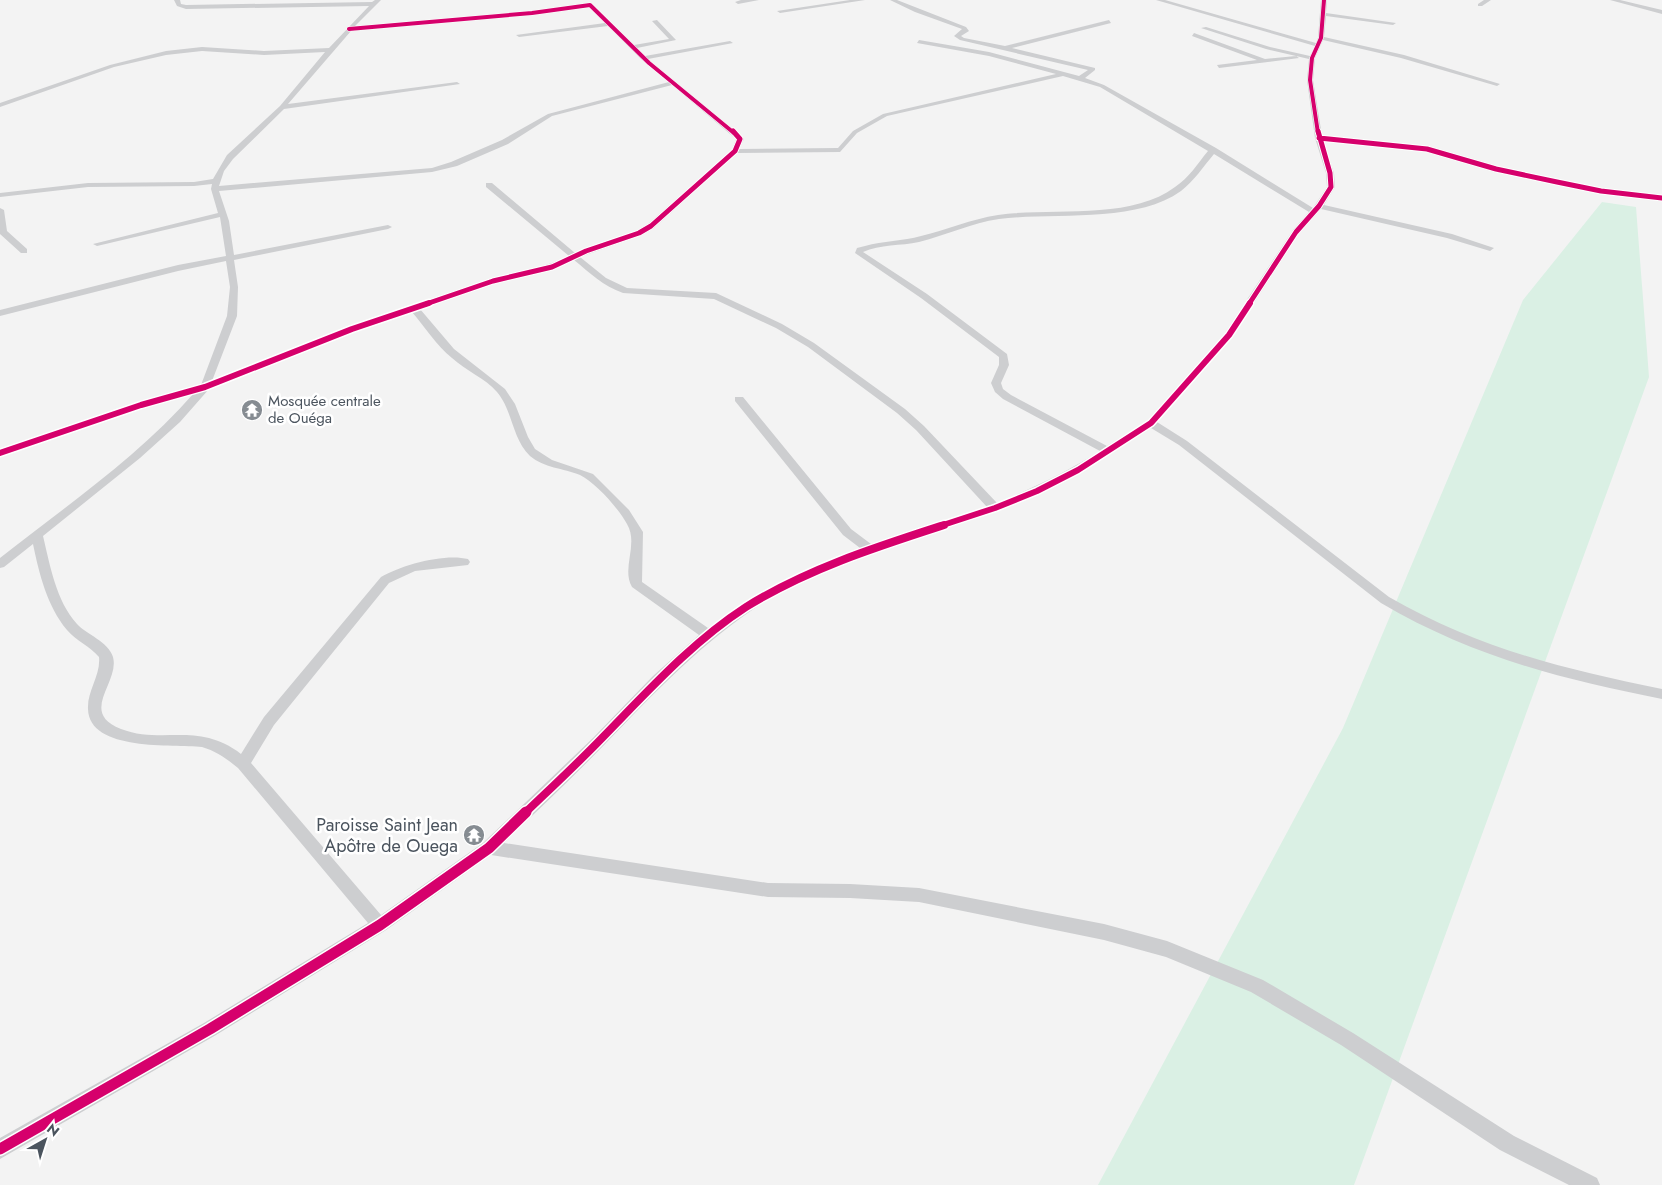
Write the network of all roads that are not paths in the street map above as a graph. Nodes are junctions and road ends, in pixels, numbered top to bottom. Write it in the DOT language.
graph roads {
  1 [pos="177,0"];
  2 [pos="756,0"];
  3 [pos="862,0"];
  4 [pos="893,0"];
  5 [pos="1159,0"];
  6 [pos="1324,0"];
  7 [pos="1488,0"];
  8 [pos="1613,0"];
  9 [pos="375,2"];
  10 [pos="738,2"];
  11 [pos="1480,5"];
  12 [pos="780,11"];
  13 [pos="1662,12"];
  14 [pos="1323,14"];
  15 [pos="655,21"];
  16 [pos="1109,22"];
  17 [pos="1393,23"];
  18 [pos="609,24"];
  19 [pos="1204,28"];
  20 [pos="348,29"];
  21 [pos="519,35"];
  22 [pos="1194,35"];
  23 [pos="919,42"];
  24 [pos="1319,42"];
  25 [pos="730,43"];
  26 [pos="632,47"];
  27 [pos="1006,48"];
  28 [pos="329,50"];
  29 [pos="643,58"];
  30 [pos="1308,58"];
  31 [pos="1267,61"];
  32 [pos="1219,66"];
  33 [pos="1063,73"];
  34 [pos="1080,78"];
  35 [pos="674,83"];
  36 [pos="457,84"];
  37 [pos="1497,84"];
  38 [pos="0,105"];
  39 [pos="282,107"];
  40 [pos="1319,138"];
  41 [pos="1213,150"];
  42 [pos="735,151"];
  43 [pos="215,185"];
  44 [pos="489,185"];
  45 [pos="0,195"];
  46 [pos="1662,198"];
  47 [pos="1317,209"];
  48 [pos="0,210"];
  49 [pos="223,214"];
  50 [pos="388,227"];
  51 [pos="97,244"];
  52 [pos="1490,248"];
  53 [pos="24,251"];
  54 [pos="229,257"];
  55 [pos="574,257"];
  56 [pos="414,308"];
  57 [pos="0,313"];
  58 [pos="205,388"];
  59 [pos="739,399"];
  60 [pos="1152,423"];
  61 [pos="1108,451"];
  62 [pos="0,453"];
  63 [pos="995,508"];
  64 [pos="37,535"];
  65 [pos="868,549"];
  66 [pos="464,562"];
  67 [pos="0,564"];
  68 [pos="708,635"];
  69 [pos="1662,694"];
  70 [pos="244,764"];
  71 [pos="489,848"];
  72 [pos="380,925"];
  73 [pos="0,1148"];
  74 [pos="1590,1185"];
  1 -- 9 [label="street"];
  2 -- 10 [label="street"];
  3 -- 12 [label="street"];
  4 -- 27 [label="street"];
  5 -- 24 [label="street"];
  6 -- 14 [label="street"];
  7 -- 11 [label="street"];
  8 -- 13 [label="street"];
  9 -- 20 [label="street"];
  14 -- 17 [label="street"];
  14 -- 24 [label="street"];
  15 -- 26 [label="street"];
  16 -- 27 [label="street"];
  18 -- 20 [label="street"];
  18 -- 21 [label="street"];
  18 -- 26 [label="street"];
  19 -- 30 [label="street"];
  20 -- 28 [label="street"];
  22 -- 31 [label="street"];
  23 -- 33 [label="street"];
  24 -- 30 [label="street"];
  24 -- 37 [label="street"];
  25 -- 29 [label="street"];
  26 -- 29 [label="street"];
  27 -- 34 [label="street"];
  28 -- 38 [label="street"];
  28 -- 39 [label="street"];
  29 -- 35 [label="street"];
  30 -- 31 [label="street"];
  30 -- 40 [label="street"];
  31 -- 32 [label="street"];
  33 -- 34 [label="street"];
  33 -- 42 [label="street"];
  34 -- 41 [label="street"];
  35 -- 42 [label="street"];
  35 -- 43 [label="street"];
  36 -- 39 [label="street"];
  39 -- 43 [label="street"];
  40 -- 46 [label="street"];
  40 -- 47 [label="street"];
  41 -- 47 [label="street"];
  41 -- 61 [label="street"];
  42 -- 55 [label="street"];
  43 -- 45 [label="street"];
  43 -- 49 [label="street"];
  44 -- 55 [label="street"];
  47 -- 52 [label="street"];
  47 -- 60 [label="street"];
  48 -- 53 [label="street"];
  49 -- 51 [label="street"];
  49 -- 54 [label="street"];
  50 -- 54 [label="street"];
  54 -- 57 [label="street"];
  54 -- 58 [label="street"];
  55 -- 56 [label="street"];
  55 -- 63 [label="street"];
  56 -- 58 [label="street"];
  56 -- 68 [label="street"];
  58 -- 62 [label="street"];
  58 -- 64 [label="street"];
  59 -- 65 [label="street"];
  60 -- 61 [label="street"];
  60 -- 69 [label="street"];
  61 -- 63 [label="street"];
  63 -- 65 [label="street"];
  64 -- 67 [label="street"];
  64 -- 70 [label="street"];
  65 -- 68 [label="street"];
  66 -- 70 [label="street"];
  68 -- 71 [label="street"];
  70 -- 72 [label="street"];
  71 -- 72 [label="street"];
  71 -- 74 [label="street"];
  72 -- 73 [label="street"];
}
